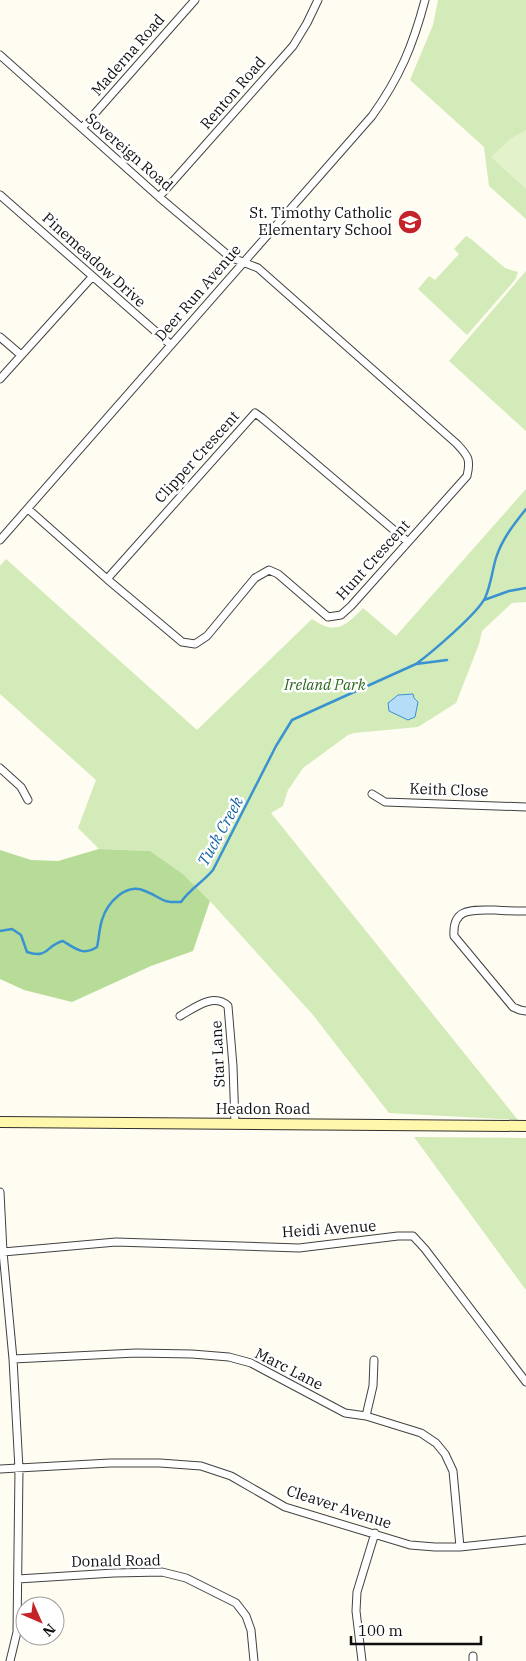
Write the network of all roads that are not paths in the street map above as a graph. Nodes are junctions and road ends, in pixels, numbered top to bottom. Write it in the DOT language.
graph roads {
  1 [pos="195,0"];
  2 [pos="318,0"];
  3 [pos="425,0"];
  4 [pos="0,55"];
  5 [pos="82,128"];
  6 [pos="0,195"];
  7 [pos="160,197"];
  8 [pos="244,263"];
  9 [pos="92,277"];
  10 [pos="0,337"];
  11 [pos="171,345"];
  12 [pos="21,355"];
  13 [pos="0,379"];
  14 [pos="28,509"];
  15 [pos="0,540"];
  16 [pos="408,542"];
  17 [pos="107,579"];
  18 [pos="0,768"];
  19 [pos="372,794"];
  20 [pos="28,800"];
  21 [pos="526,807"];
  22 [pos="526,911"];
  23 [pos="526,1011"];
  24 [pos="180,1016"];
  25 [pos="0,1122"];
  26 [pos="235,1124"];
  27 [pos="526,1126"];
  28 [pos="0,1192"];
  29 [pos="3,1252"];
  30 [pos="13,1359"];
  31 [pos="374,1360"];
  32 [pos="526,1382"];
  33 [pos="366,1416"];
  34 [pos="0,1469"];
  35 [pos="20,1469"];
  36 [pos="375,1533"];
  37 [pos="526,1540"];
  38 [pos="460,1547"];
  39 [pos="18,1579"];
  40 [pos="10,1661"];
  41 [pos="254,1661"];
  42 [pos="362,1661"];
  1 -- 5 [label="street, Maderna Road"];
  2 -- 7 [label="street, Renton Road"];
  3 -- 8 [label="street, Deer Run Avenue"];
  4 -- 5 [label="street, Sovereign Road"];
  5 -- 7 [label="street, Sovereign Road"];
  6 -- 9 [label="street, Pinemeadow Drive"];
  7 -- 8 [label="street, Sovereign Road"];
  8 -- 11 [label="street, Deer Run Avenue"];
  8 -- 16 [label="street, Hunt Crescent"];
  9 -- 11 [label="street, Pinemeadow Drive"];
  9 -- 12 [label="street"];
  10 -- 12 [label="street"];
  11 -- 14 [label="street, Deer Run Avenue"];
  12 -- 13 [label="street"];
  14 -- 15 [label="street, Deer Run Avenue"];
  14 -- 17 [label="street, Hunt Crescent"];
  16 -- 17 [label="street, Hunt Crescent"];
  16 -- 17 [label="street, Clipper Crescent"];
  18 -- 20 [label="street"];
  19 -- 21 [label="street, Keith Close"];
  22 -- 23 [label="street"];
  24 -- 26 [label="street, Star Lane"];
  25 -- 26 [label="street, Headon Road"];
  26 -- 27 [label="street, Headon Road"];
  28 -- 29 [label="street"];
  29 -- 30 [label="street"];
  29 -- 32 [label="street, Heidi Avenue"];
  30 -- 33 [label="street, Marc Lane"];
  30 -- 35 [label="street"];
  31 -- 33 [label="street"];
  33 -- 38 [label="street, Marc Lane"];
  34 -- 35 [label="street, Cleaver Avenue"];
  35 -- 36 [label="street, Cleaver Avenue"];
  35 -- 39 [label="street"];
  36 -- 38 [label="street, Cleaver Avenue"];
  36 -- 42 [label="street"];
  37 -- 38 [label="street, Cleaver Avenue"];
  39 -- 40 [label="street"];
  39 -- 41 [label="street, Donald Road"];
}
